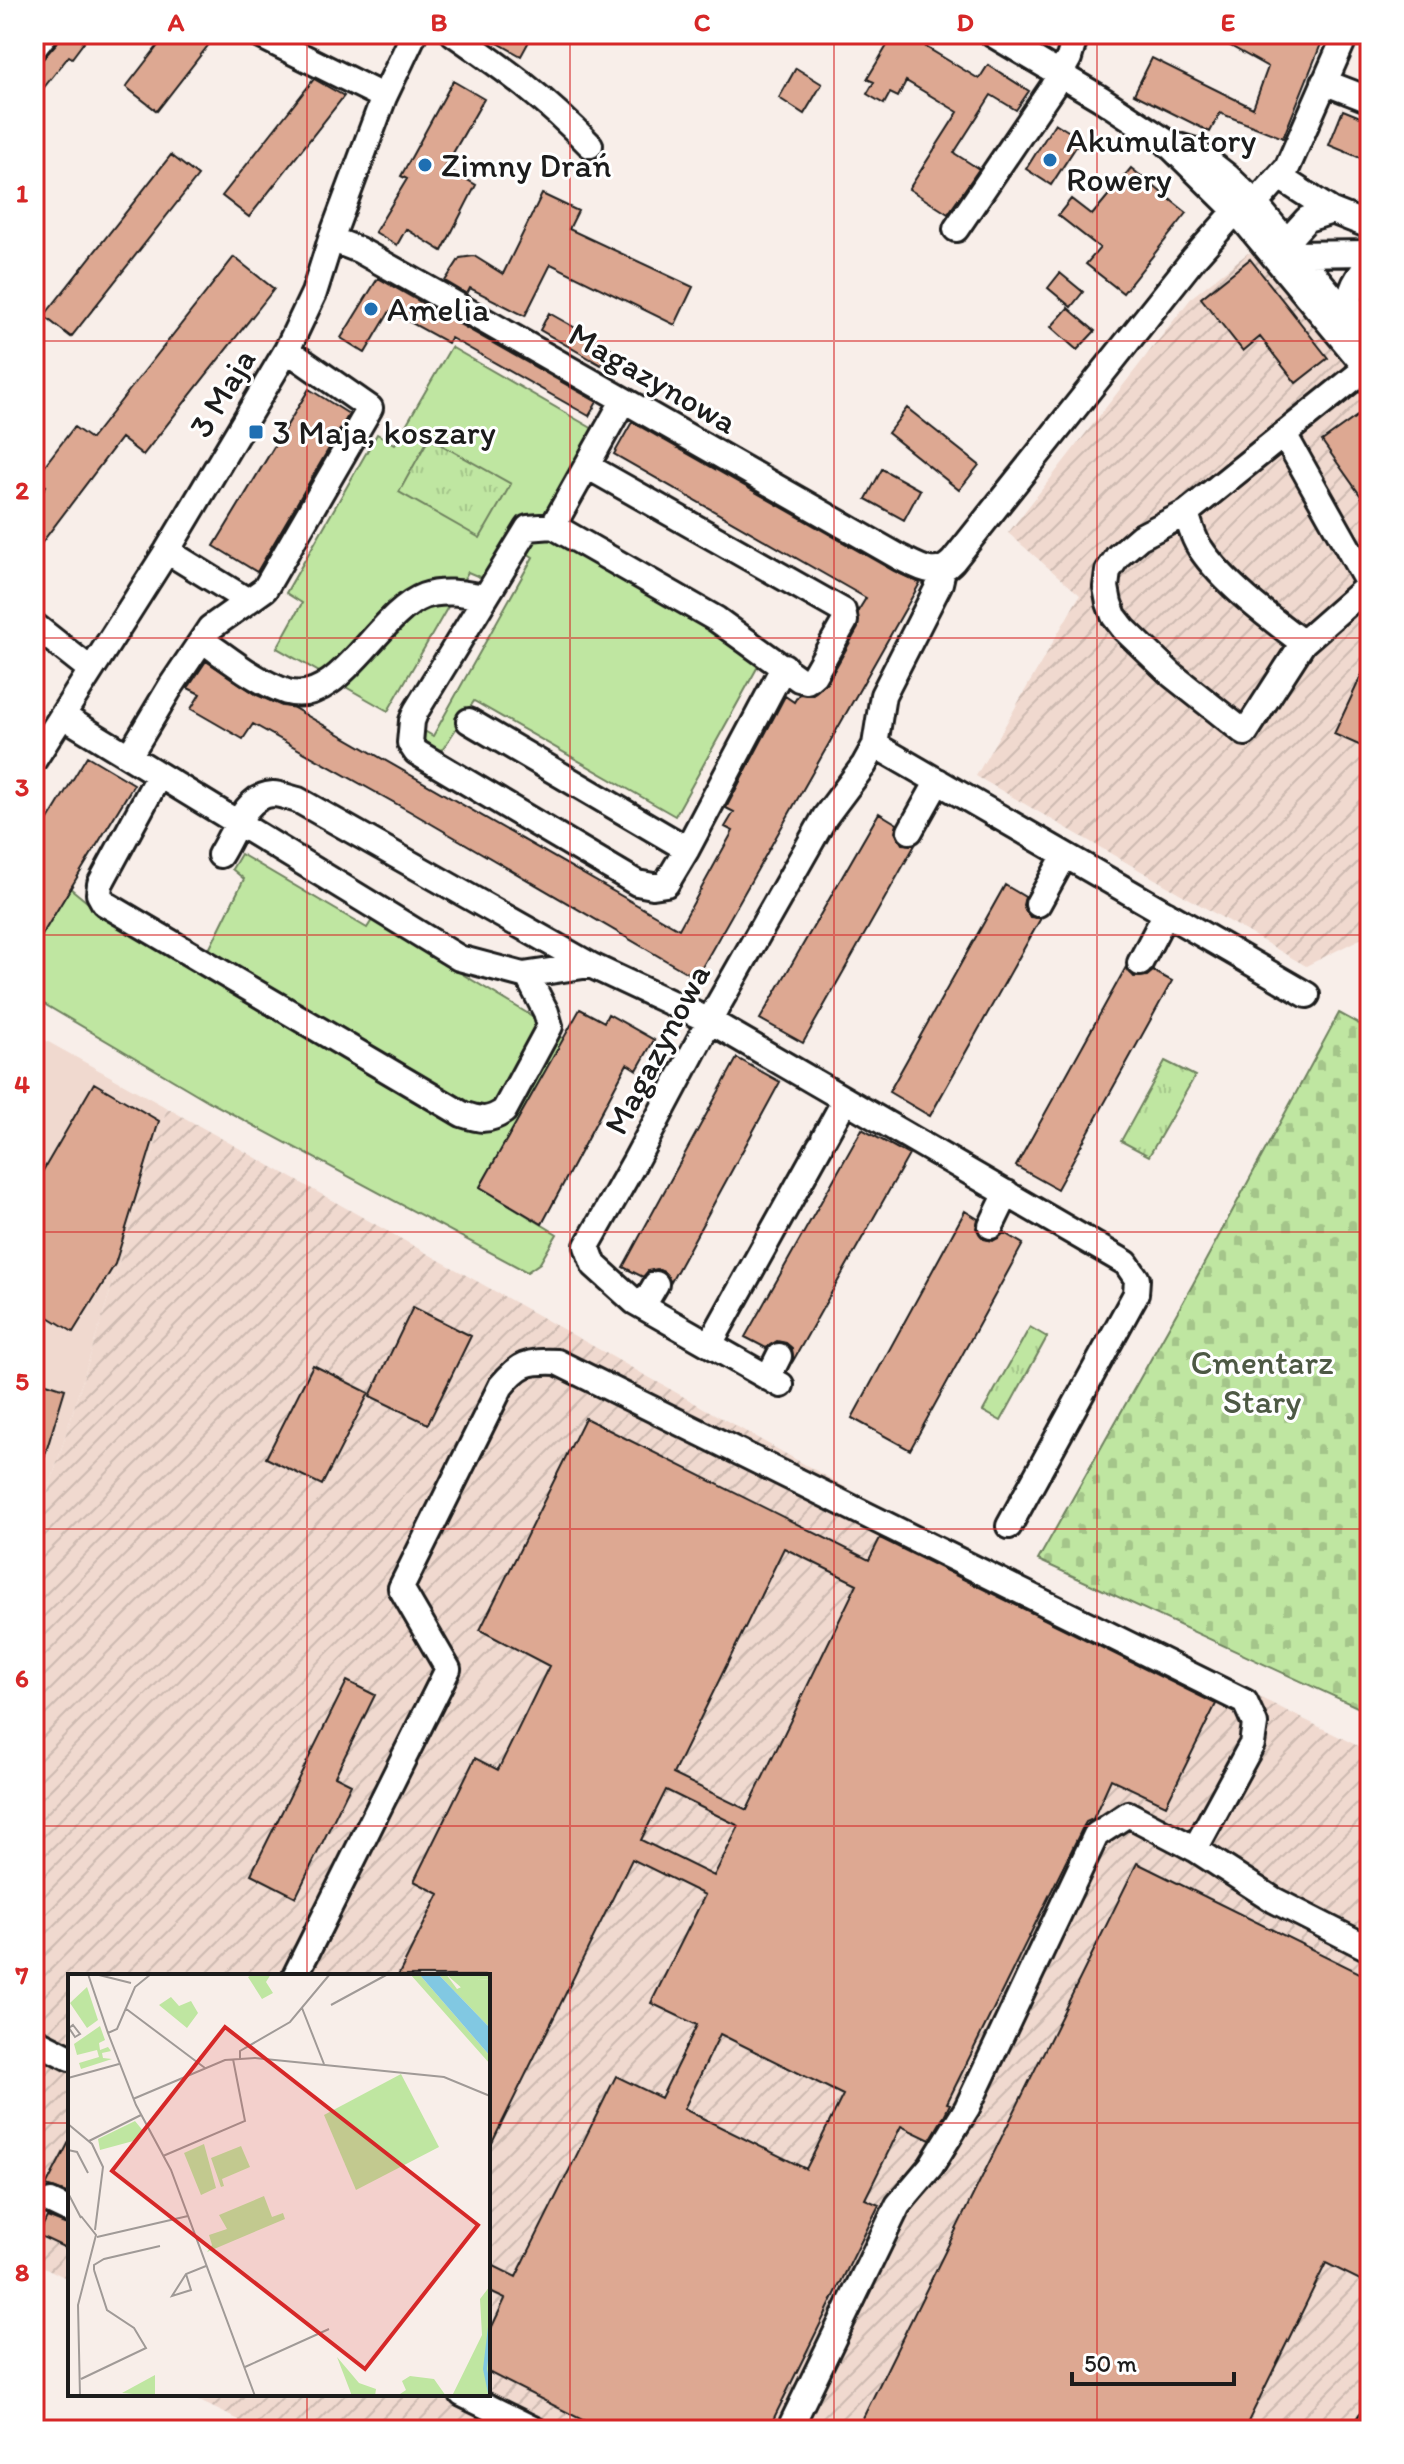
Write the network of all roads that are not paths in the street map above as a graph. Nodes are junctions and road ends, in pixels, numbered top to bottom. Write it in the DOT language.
graph roads {
  1 [pos="45,34"];
  2 [pos="257,34"];
  3 [pos="414,34"];
  4 [pos="454,34"];
  5 [pos="992,34"];
  6 [pos="1076,34"];
  7 [pos="1346,34"];
  8 [pos="34,48"];
  9 [pos="1060,74"];
  10 [pos="1324,82"];
  11 [pos="384,97"];
  12 [pos="1370,100"];
  13 [pos="590,145"];
  14 [pos="1281,178"];
  15 [pos="1245,206"];
  16 [pos="1332,211"];
  17 [pos="1370,226"];
  18 [pos="956,229"];
  19 [pos="331,239"];
  20 [pos="1286,250"];
  21 [pos="1370,253"];
  22 [pos="1370,262"];
  23 [pos="1353,321"];
  24 [pos="1370,342"];
  25 [pos="287,350"];
  26 [pos="1368,369"];
  27 [pos="623,401"];
  28 [pos="1284,434"];
  29 [pos="587,466"];
  30 [pos="1186,513"];
  31 [pos="553,526"];
  32 [pos="167,551"];
  33 [pos="943,570"];
  34 [pos="1370,586"];
  35 [pos="485,597"];
  36 [pos="248,601"];
  37 [pos="34,625"];
  38 [pos="202,640"];
  39 [pos="1303,643"];
  40 [pos="784,666"];
  41 [pos="91,670"];
  42 [pos="63,716"];
  43 [pos="469,721"];
  44 [pos="875,745"];
  45 [pos="129,756"];
  46 [pos="34,760"];
  47 [pos="159,775"];
  48 [pos="938,781"];
  49 [pos="239,824"];
  50 [pos="910,831"];
  51 [pos="687,849"];
  52 [pos="220,855"];
  53 [pos="1065,855"];
  54 [pos="1038,904"];
  55 [pos="1166,913"];
  56 [pos="1140,963"];
  57 [pos="590,965"];
  58 [pos="527,975"];
  59 [pos="1307,995"];
  60 [pos="710,1021"];
  61 [pos="845,1100"];
  62 [pos="1007,1193"];
  63 [pos="991,1226"];
  64 [pos="656,1284"];
  65 [pos="643,1306"];
  66 [pos="710,1344"];
  67 [pos="779,1356"];
  68 [pos="1009,1526"];
  69 [pos="1195,1849"];
  70 [pos="1370,1949"];
  71 [pos="296,1974"];
  72 [pos="34,2040"];
  73 [pos="68,2057"];
  74 [pos="466,2396"];
  75 [pos="1370,2423"];
  76 [pos="535,2430"];
  77 [pos="789,2430"];
  78 [pos="1366,2430"];
  1 -- 8 [label="street"];
  2 -- 11 [label="street"];
  3 -- 11 [label="street, 3 Maja"];
  4 -- 13 [label="street"];
  5 -- 9 [label="street"];
  6 -- 9 [label="street"];
  7 -- 10 [label="street"];
  9 -- 15 [label="street"];
  9 -- 18 [label="street"];
  10 -- 12 [label="street"];
  10 -- 14 [label="street"];
  11 -- 19 [label="street, 3 Maja"];
  14 -- 15 [label="street, Magazynowa"];
  14 -- 16 [label="street"];
  15 -- 20 [label="street"];
  15 -- 33 [label="street, Magazynowa"];
  16 -- 17 [label="street"];
  16 -- 20 [label="street"];
  19 -- 25 [label="street, 3 Maja"];
  19 -- 27 [label="street, Magazynowa"];
  20 -- 21 [label="street"];
  20 -- 23 [label="street"];
  20 -- 26 [label="street"];
  22 -- 23 [label="street"];
  23 -- 24 [label="street"];
  25 -- 32 [label="street, 3 Maja"];
  25 -- 36 [label="street"];
  26 -- 28 [label="street"];
  27 -- 29 [label="street"];
  27 -- 33 [label="street, Magazynowa"];
  28 -- 30 [label="street"];
  28 -- 34 [label="street"];
  29 -- 31 [label="street"];
  29 -- 40 [label="street"];
  30 -- 39 [label="street"];
  30 -- 39 [label="street"];
  31 -- 35 [label="street"];
  31 -- 40 [label="street"];
  32 -- 36 [label="street"];
  32 -- 41 [label="street, 3 Maja"];
  33 -- 44 [label="street, Magazynowa"];
  34 -- 39 [label="street"];
  35 -- 38 [label="street"];
  35 -- 51 [label="street"];
  36 -- 38 [label="street"];
  37 -- 41 [label="street"];
  38 -- 45 [label="street"];
  40 -- 51 [label="street"];
  41 -- 42 [label="street, 3 Maja"];
  42 -- 45 [label="street"];
  42 -- 46 [label="street, 3 Maja"];
  43 -- 51 [label="street"];
  44 -- 48 [label="street"];
  44 -- 60 [label="street, Magazynowa"];
  45 -- 47 [label="street"];
  47 -- 49 [label="street"];
  47 -- 58 [label="street"];
  48 -- 50 [label="street"];
  48 -- 53 [label="street"];
  49 -- 52 [label="street"];
  49 -- 57 [label="street"];
  49 -- 58 [label="street"];
  53 -- 54 [label="street"];
  53 -- 55 [label="street"];
  55 -- 56 [label="street"];
  55 -- 59 [label="street"];
  57 -- 58 [label="street"];
  57 -- 60 [label="street"];
  60 -- 61 [label="street"];
  60 -- 65 [label="street, Magazynowa"];
  61 -- 62 [label="street"];
  61 -- 66 [label="street"];
  62 -- 63 [label="street"];
  62 -- 68 [label="street"];
  64 -- 65 [label="street"];
  65 -- 66 [label="street"];
  66 -- 67 [label="street"];
  69 -- 70 [label="street"];
  69 -- 71 [label="street"];
  69 -- 77 [label="street"];
  72 -- 73 [label="street"];
  74 -- 76 [label="street"];
  75 -- 78 [label="street"];
}
